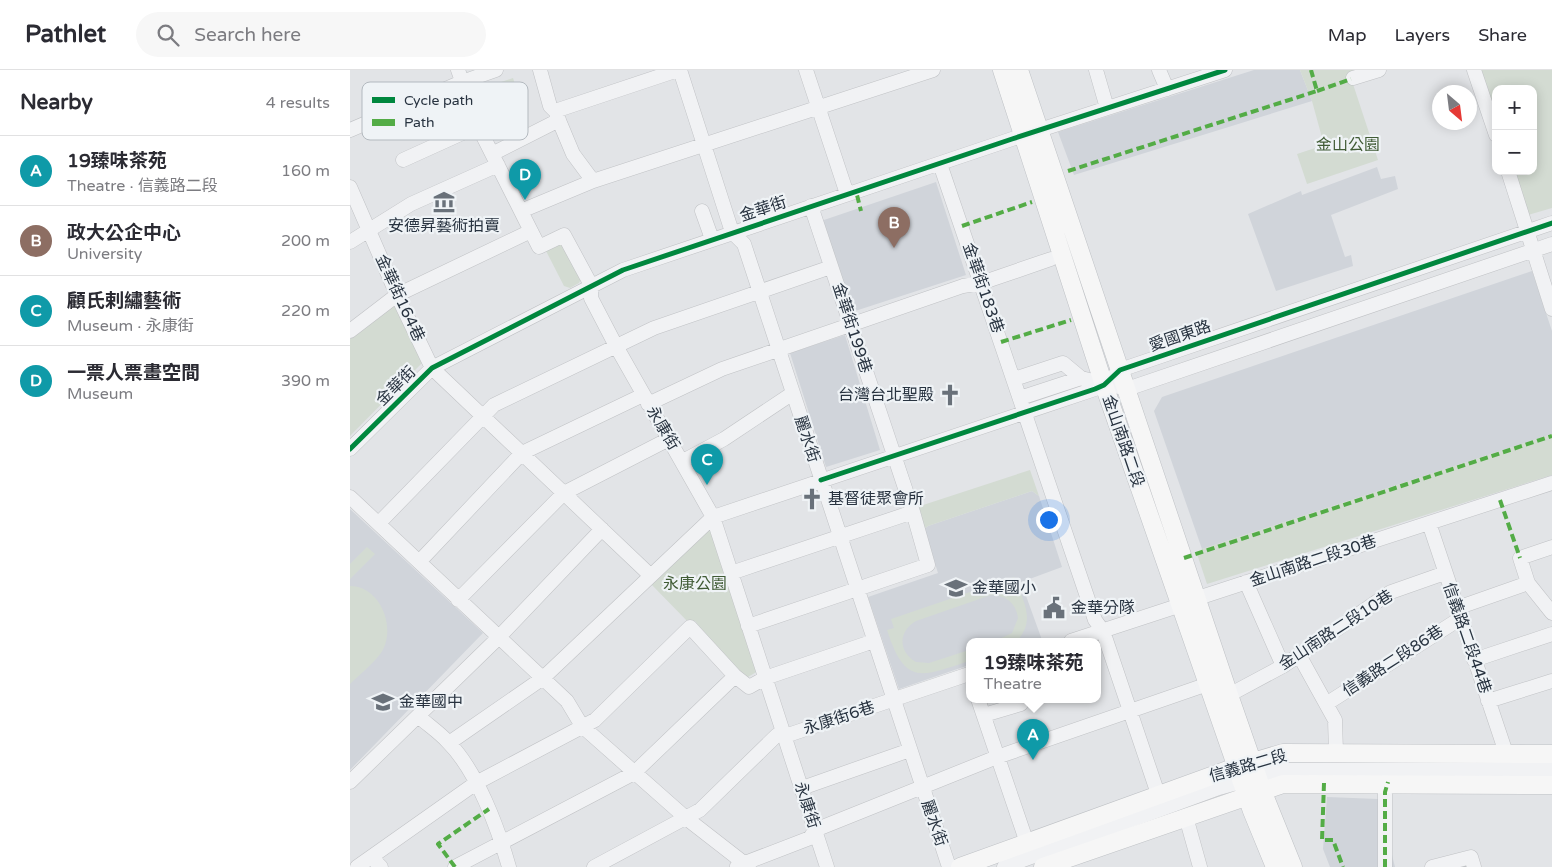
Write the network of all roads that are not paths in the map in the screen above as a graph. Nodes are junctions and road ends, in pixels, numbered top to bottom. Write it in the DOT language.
graph roads {
  1 [pos="496,70"];
  2 [pos="540,70"];
  3 [pos="679,70"];
  4 [pos="806,70"];
  5 [pos="933,70"];
  6 [pos="1002,70"];
  7 [pos="1019,70"];
  8 [pos="1096,70"];
  9 [pos="1159,70"];
  10 [pos="1225,70"];
  11 [pos="1379,70"];
  12 [pos="1474,70"];
  13 [pos="460,76"];
  14 [pos="1353,78"];
  15 [pos="448,82"];
  16 [pos="1167,89"];
  17 [pos="818,108"];
  18 [pos="1107,108"];
  19 [pos="557,116"];
  20 [pos="362,124"];
  21 [pos="350,130"];
  22 [pos="1494,130"];
  23 [pos="1032,133"];
  24 [pos="528,136"];
  25 [pos="447,140"];
  26 [pos="485,140"];
  27 [pos="522,140"];
  28 [pos="703,145"];
  29 [pos="495,159"];
  30 [pos="403,160"];
  31 [pos="940,164"];
  32 [pos="1509,175"];
  33 [pos="592,181"];
  34 [pos="350,187"];
  35 [pos="847,194"];
  36 [pos="811,206"];
  37 [pos="521,211"];
  38 [pos="702,211"];
  39 [pos="1552,223"];
  40 [pos="368,229"];
  41 [pos="531,231"];
  42 [pos="1527,231"];
  43 [pos="732,232"];
  44 [pos="712,239"];
  45 [pos="350,242"];
  46 [pos="1552,244"];
  47 [pos="1533,250"];
  48 [pos="1051,259"];
  49 [pos="831,267"];
  50 [pos="981,283"];
  51 [pos="591,285"];
  52 [pos="759,292"];
  53 [pos="397,295"];
  54 [pos="1552,309"];
  55 [pos="851,325"];
  56 [pos="350,332"];
  57 [pos="616,346"];
  58 [pos="778,350"];
  59 [pos="432,368"];
  60 [pos="1120,370"];
  61 [pos="1081,378"];
  62 [pos="1104,385"];
  63 [pos="1017,389"];
  64 [pos="1127,389"];
  65 [pos="792,393"];
  66 [pos="645,399"];
  67 [pos="1025,412"];
  68 [pos="482,415"];
  69 [pos="670,439"];
  70 [pos="350,449"];
  71 [pos="522,453"];
  72 [pos="894,456"];
  73 [pos="683,461"];
  74 [pos="821,480"];
  75 [pos="1552,484"];
  76 [pos="564,494"];
  77 [pos="350,497"];
  78 [pos="913,512"];
  79 [pos="713,517"];
  80 [pos="379,523"];
  81 [pos="1429,523"];
  82 [pos="602,529"];
  83 [pos="839,537"];
  84 [pos="1552,548"];
  85 [pos="419,562"];
  86 [pos="731,573"];
  87 [pos="1445,573"];
  88 [pos="650,575"];
  89 [pos="1246,582"];
  90 [pos="1528,583"];
  91 [pos="856,589"];
  92 [pos="1198,598"];
  93 [pos="458,600"];
  94 [pos="1181,606"];
  95 [pos="1550,608"];
  96 [pos="1459,613"];
  97 [pos="748,626"];
  98 [pos="1103,631"];
  99 [pos="1552,634"];
  100 [pos="498,638"];
  101 [pos="1081,638"];
  102 [pos="874,641"];
  103 [pos="1299,655"];
  104 [pos="1474,660"];
  105 [pos="1282,666"];
  106 [pos="966,675"];
  107 [pos="734,676"];
  108 [pos="543,678"];
  109 [pos="765,678"];
  110 [pos="1552,681"];
  111 [pos="1208,684"];
  112 [pos="1229,695"];
  113 [pos="893,701"];
  114 [pos="1488,701"];
  115 [pos="980,703"];
  116 [pos="1021,704"];
  117 [pos="1326,704"];
  118 [pos="1130,711"];
  119 [pos="984,715"];
  120 [pos="418,716"];
  121 [pos="582,726"];
  122 [pos="785,736"];
  123 [pos="449,742"];
  124 [pos="910,750"];
  125 [pos="1336,752"];
  126 [pos="1506,753"];
  127 [pos="1552,754"];
  128 [pos="997,757"];
  129 [pos="1552,769"];
  130 [pos="634,773"];
  131 [pos="1250,778"];
  132 [pos="350,782"];
  133 [pos="476,782"];
  134 [pos="1388,782"];
  135 [pos="1552,784"];
  136 [pos="922,786"];
  137 [pos="802,788"];
  138 [pos="1158,794"];
  139 [pos="1186,817"];
  140 [pos="686,818"];
  141 [pos="815,830"];
  142 [pos="502,843"];
  143 [pos="1027,843"];
  144 [pos="371,857"];
  145 [pos="1472,862"];
  146 [pos="742,865"];
  147 [pos="357,867"];
  148 [pos="381,867"];
  149 [pos="455,867"];
  150 [pos="509,867"];
  151 [pos="594,867"];
  152 [pos="828,867"];
  153 [pos="950,867"];
  154 [pos="960,867"];
  155 [pos="1004,867"];
  156 [pos="1043,867"];
  157 [pos="1200,867"];
  158 [pos="1275,867"];
  159 [pos="1293,867"];
  160 [pos="1385,867"];
  161 [pos="1432,867"];
  1 -- 13 [label="street"];
  2 -- 19 [label="street"];
  3 -- 19 [label="street"];
  3 -- 28 [label="street, 麗水街"];
  4 -- 17 [label="street"];
  5 -- 17 [label="street"];
  6 -- 23 [label="main road, 金山南路二段"];
  7 -- 23 [label="main road, 金山南路二段"];
  8 -- 18 [label="street"];
  9 -- 16 [label="street"];
  10 -- 16 [label="street, 金華街"];
  11 -- 14 [label="street"];
  12 -- 22 [label="street"];
  13 -- 15 [label="street"];
  16 -- 18 [label="street, 金華街"];
  17 -- 28 [label="street"];
  17 -- 35 [label="street"];
  18 -- 23 [label="street, 金華街"];
  19 -- 24 [label="street"];
  19 -- 33 [label="street"];
  20 -- 21 [label="street"];
  23 -- 31 [label="street, 金華街"];
  23 -- 60 [label="main road, 金山南路二段"];
  23 -- 62 [label="main road, 金山南路二段"];
  25 -- 30 [label="street"];
  26 -- 29 [label="street, 永康街"];
  27 -- 29 [label="street"];
  28 -- 33 [label="street"];
  28 -- 43 [label="street, 麗水街"];
  29 -- 37 [label="street, 永康街"];
  29 -- 40 [label="street"];
  31 -- 35 [label="street, 金華街"];
  31 -- 50 [label="street, 金華街183巷"];
  32 -- 42 [label="street"];
  33 -- 37 [label="street"];
  34 -- 40 [label="street, 金華街164巷"];
  35 -- 36 [label="street, 金華街"];
  36 -- 43 [label="street, 金華街"];
  36 -- 49 [label="street, 金華街199巷"];
  37 -- 41 [label="street, 永康街"];
  38 -- 44 [label="street"];
  39 -- 42 [label="street, 愛國東路"];
  40 -- 45 [label="street"];
  40 -- 53 [label="street, 金華街164巷"];
  41 -- 51 [label="street, 永康街"];
  41 -- 53 [label="street"];
  42 -- 47 [label="street"];
  42 -- 60 [label="street, 愛國東路"];
  43 -- 44 [label="street, 金華街"];
  43 -- 52 [label="street, 麗水街"];
  44 -- 51 [label="street, 金華街"];
  46 -- 47 [label="street, 愛國東路"];
  47 -- 54 [label="street"];
  47 -- 64 [label="street, 愛國東路"];
  48 -- 50 [label="street"];
  49 -- 52 [label="street"];
  49 -- 55 [label="street, 金華街199巷"];
  50 -- 55 [label="street"];
  50 -- 63 [label="street, 金華街183巷"];
  51 -- 57 [label="street, 永康街"];
  51 -- 59 [label="street, 金華街"];
  52 -- 57 [label="street"];
  52 -- 58 [label="street, 麗水街"];
  53 -- 56 [label="street"];
  53 -- 59 [label="street, 金華街164巷"];
  55 -- 58 [label="street"];
  55 -- 72 [label="street, 金華街199巷"];
  57 -- 66 [label="street, 永康街"];
  57 -- 68 [label="street"];
  58 -- 65 [label="street, 麗水街"];
  58 -- 66 [label="street"];
  59 -- 68 [label="street"];
  59 -- 70 [label="street, 金華街"];
  60 -- 62 [label="street, 愛國東路"];
  60 -- 64 [label="main road, 金山南路二段"];
  61 -- 62 [label="street"];
  61 -- 63 [label="street"];
  61 -- 63 [label="street"];
  62 -- 64 [label="street, 愛國東路"];
  62 -- 67 [label="street, 愛國東路"];
  62 -- 94 [label="main road, 金山南路二段"];
  63 -- 67 [label="street, 金華街183巷"];
  64 -- 92 [label="main road, 金山南路二段"];
  65 -- 73 [label="street"];
  65 -- 74 [label="street, 麗水街"];
  66 -- 69 [label="street, 永康街"];
  66 -- 71 [label="street"];
  67 -- 72 [label="street, 愛國東路"];
  67 -- 98 [label="street, 金華街183巷"];
  68 -- 71 [label="street"];
  68 -- 80 [label="street"];
  69 -- 73 [label="street, 永康街"];
  69 -- 76 [label="street"];
  71 -- 76 [label="street"];
  71 -- 85 [label="street"];
  72 -- 74 [label="street, 愛國東路"];
  72 -- 78 [label="street, 金華街199巷"];
  73 -- 79 [label="street, 永康街"];
  74 -- 79 [label="street, 愛國東路"];
  74 -- 83 [label="street, 麗水街"];
  75 -- 81 [label="street, 金山南路二段30巷"];
  76 -- 82 [label="street"];
  76 -- 93 [label="street"];
  77 -- 80 [label="street"];
  78 -- 83 [label="street"];
  78 -- 91 [label="street, 金華街199巷"];
  79 -- 86 [label="street, 永康街"];
  79 -- 88 [label="street"];
  80 -- 85 [label="street"];
  81 -- 87 [label="street, 信義路二段44巷"];
  81 -- 89 [label="street, 金山南路二段30巷"];
  82 -- 88 [label="street"];
  82 -- 100 [label="street"];
  83 -- 86 [label="street"];
  83 -- 91 [label="street, 麗水街"];
  84 -- 90 [label="street"];
  85 -- 93 [label="street"];
  86 -- 97 [label="street, 永康街"];
  87 -- 96 [label="street, 信義路二段44巷"];
  87 -- 103 [label="street, 金山南路二段10巷"];
  88 -- 108 [label="street"];
  89 -- 92 [label="street, 金山南路二段30巷"];
  89 -- 105 [label="street"];
  90 -- 95 [label="street"];
  90 -- 96 [label="street, 信義路二段86巷"];
  91 -- 97 [label="street"];
  91 -- 102 [label="street, 麗水街"];
  92 -- 112 [label="main road, 金山南路二段"];
  93 -- 100 [label="street"];
  94 -- 98 [label="street"];
  94 -- 111 [label="main road, 金山南路二段"];
  96 -- 104 [label="street, 信義路二段44巷"];
  96 -- 117 [label="street, 信義路二段86巷"];
  97 -- 109 [label="street, 永康街"];
  98 -- 101 [label="street"];
  98 -- 118 [label="street, 金華街183巷"];
  99 -- 104 [label="street"];
  100 -- 108 [label="street"];
  100 -- 120 [label="street"];
  102 -- 109 [label="street"];
  102 -- 113 [label="street, 麗水街"];
  103 -- 105 [label="street, 金山南路二段10巷"];
  103 -- 117 [label="street, 信義路二段86巷"];
  104 -- 114 [label="street, 信義路二段44巷"];
  105 -- 112 [label="street, 金山南路二段10巷"];
  106 -- 113 [label="street, 永康街6巷"];
  107 -- 109 [label="street"];
  107 -- 121 [label="street"];
  107 -- 130 [label="street"];
  108 -- 121 [label="street"];
  108 -- 123 [label="street"];
  109 -- 122 [label="street, 永康街"];
  110 -- 114 [label="street"];
  111 -- 118 [label="street"];
  111 -- 131 [label="main road, 金山南路二段"];
  112 -- 131 [label="main road, 金山南路二段"];
  113 -- 122 [label="street, 永康街6巷"];
  113 -- 124 [label="street, 麗水街"];
  114 -- 126 [label="street, 信義路二段44巷"];
  115 -- 119 [label="street"];
  116 -- 119 [label="street"];
  117 -- 125 [label="street, 信義路二段86巷"];
  118 -- 128 [label="street"];
  118 -- 138 [label="street, 金華街183巷"];
  119 -- 128 [label="street"];
  120 -- 123 [label="street"];
  120 -- 132 [label="street"];
  121 -- 130 [label="street"];
  121 -- 133 [label="street"];
  122 -- 137 [label="street, 永康街"];
  122 -- 140 [label="street, 永康街6巷"];
  123 -- 133 [label="street"];
  124 -- 136 [label="street, 麗水街"];
  124 -- 137 [label="street"];
  125 -- 126 [label="main road, 信義路二段"];
  125 -- 131 [label="main road, 信義路二段"];
  126 -- 127 [label="main road, 信義路二段"];
  128 -- 136 [label="street"];
  128 -- 143 [label="street"];
  129 -- 131 [label="street, 信義路二段"];
  130 -- 140 [label="street"];
  130 -- 142 [label="street"];
  131 -- 134 [label="main road, 信義路二段"];
  131 -- 138 [label="main road, 信義路二段"];
  131 -- 139 [label="main road, 信義路二段"];
  131 -- 155 [label="street, 信義路二段"];
  131 -- 158 [label="main road"];
  131 -- 159 [label="main road"];
  133 -- 142 [label="street"];
  133 -- 144 [label="street"];
  134 -- 135 [label="main road, 信義路二段"];
  134 -- 160 [label="street"];
  136 -- 141 [label="street"];
  136 -- 153 [label="street, 麗水街"];
  137 -- 141 [label="street, 永康街"];
  138 -- 143 [label="main road, 信義路二段"];
  139 -- 156 [label="main road, 信義路二段"];
  139 -- 157 [label="street"];
  140 -- 146 [label="street"];
  140 -- 151 [label="street, 永康街6巷"];
  141 -- 146 [label="street"];
  141 -- 152 [label="street, 永康街"];
  142 -- 149 [label="street"];
  142 -- 150 [label="street"];
  143 -- 154 [label="main road, 信義路二段"];
  144 -- 147 [label="street"];
  144 -- 148 [label="street"];
  145 -- 161 [label="street"];
}
